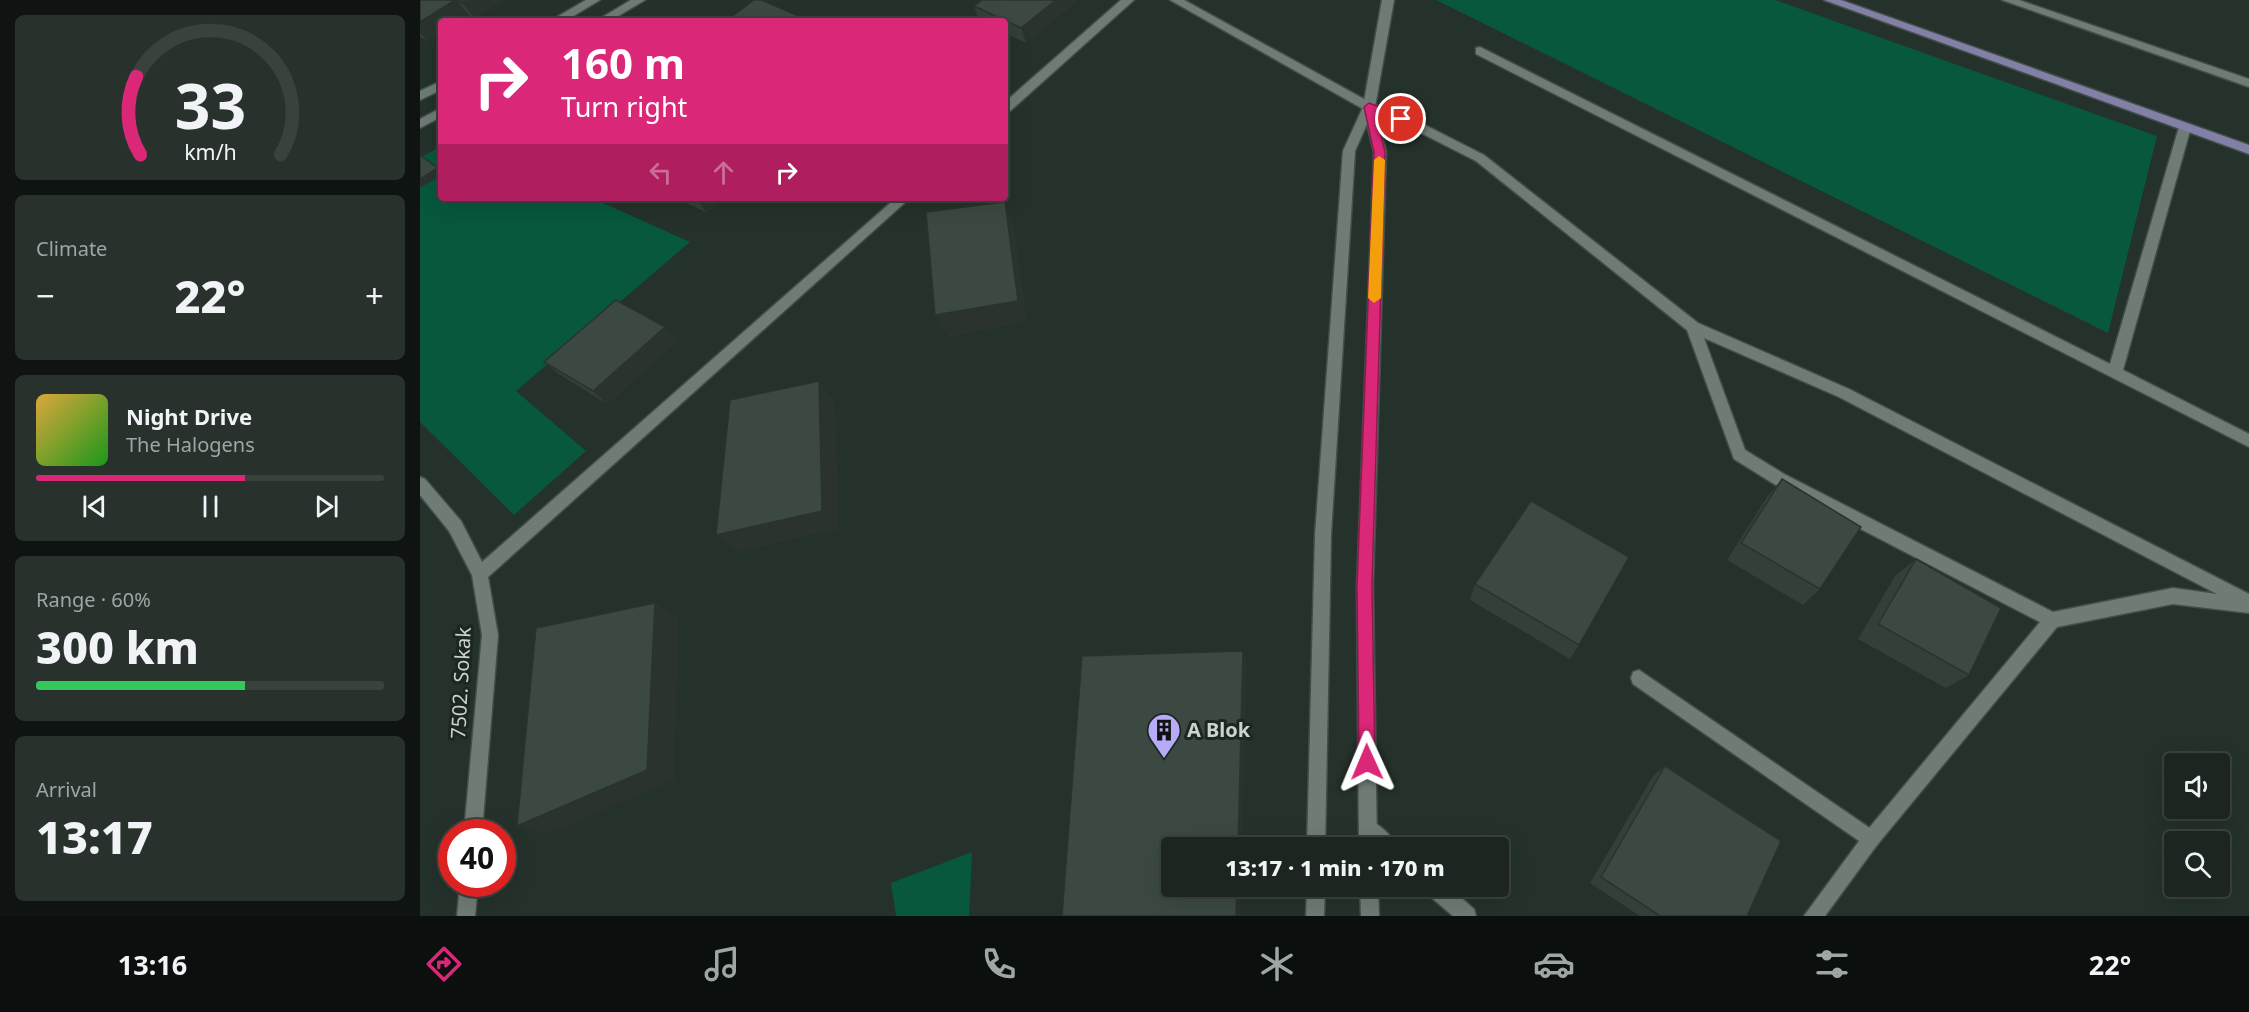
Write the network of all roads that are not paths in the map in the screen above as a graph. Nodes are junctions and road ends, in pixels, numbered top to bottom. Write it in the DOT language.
graph roads {
  1 [pos="594,0"];
  2 [pos="639,0"];
  3 [pos="1128,0"];
  4 [pos="1176,0"];
  5 [pos="1388,0"];
  6 [pos="1830,0"];
  7 [pos="2008,0"];
  8 [pos="561,18"];
  9 [pos="607,18"];
  10 [pos="1479,51"];
  11 [pos="2249,83"];
  12 [pos="438,87"];
  13 [pos="420,96"];
  14 [pos="1008,106"];
  15 [pos="1369,107"];
  16 [pos="438,114"];
  17 [pos="420,124"];
  18 [pos="2185,127"];
  19 [pos="2249,150"];
  20 [pos="901,201"];
  21 [pos="1693,327"];
  22 [pos="2115,373"];
  23 [pos="2249,441"];
  24 [pos="420,484"];
  25 [pos="480,574"];
  26 [pos="2249,604"];
  27 [pos="2052,620"];
  28 [pos="1639,678"];
  29 [pos="474,819"];
  30 [pos="1368,828"];
  31 [pos="1316,837"];
  32 [pos="1368,837"];
  33 [pos="1377,837"];
  34 [pos="1871,839"];
  35 [pos="468,897"];
  36 [pos="1316,897"];
  37 [pos="1370,897"];
  38 [pos="1445,897"];
  39 [pos="466,916"];
  40 [pos="1315,916"];
  41 [pos="1370,916"];
  42 [pos="1467,916"];
  43 [pos="1813,916"];
  1 -- 8 [label="street"];
  2 -- 9 [label="street"];
  3 -- 14 [label="street"];
  4 -- 15 [label="street"];
  5 -- 15 [label="street"];
  6 -- 18 [label="main road"];
  7 -- 11 [label="street"];
  10 -- 22 [label="street"];
  12 -- 13 [label="street"];
  15 -- 21 [label="street"];
  15 -- 30 [label="street"];
  15 -- 31 [label="street"];
  16 -- 17 [label="street"];
  18 -- 19 [label="main road"];
  18 -- 22 [label="street"];
  20 -- 25 [label="street"];
  21 -- 26 [label="street"];
  21 -- 27 [label="street"];
  22 -- 23 [label="street"];
  24 -- 25 [label="street, 7502. Sokak"];
  25 -- 29 [label="street, 7502. Sokak"];
  26 -- 27 [label="street"];
  27 -- 34 [label="street"];
  28 -- 34 [label="street"];
  30 -- 32 [label="street"];
  30 -- 33 [label="street"];
  34 -- 43 [label="street"];
  35 -- 39 [label="street"];
  36 -- 40 [label="street"];
  37 -- 41 [label="street"];
  38 -- 42 [label="street"];
}
